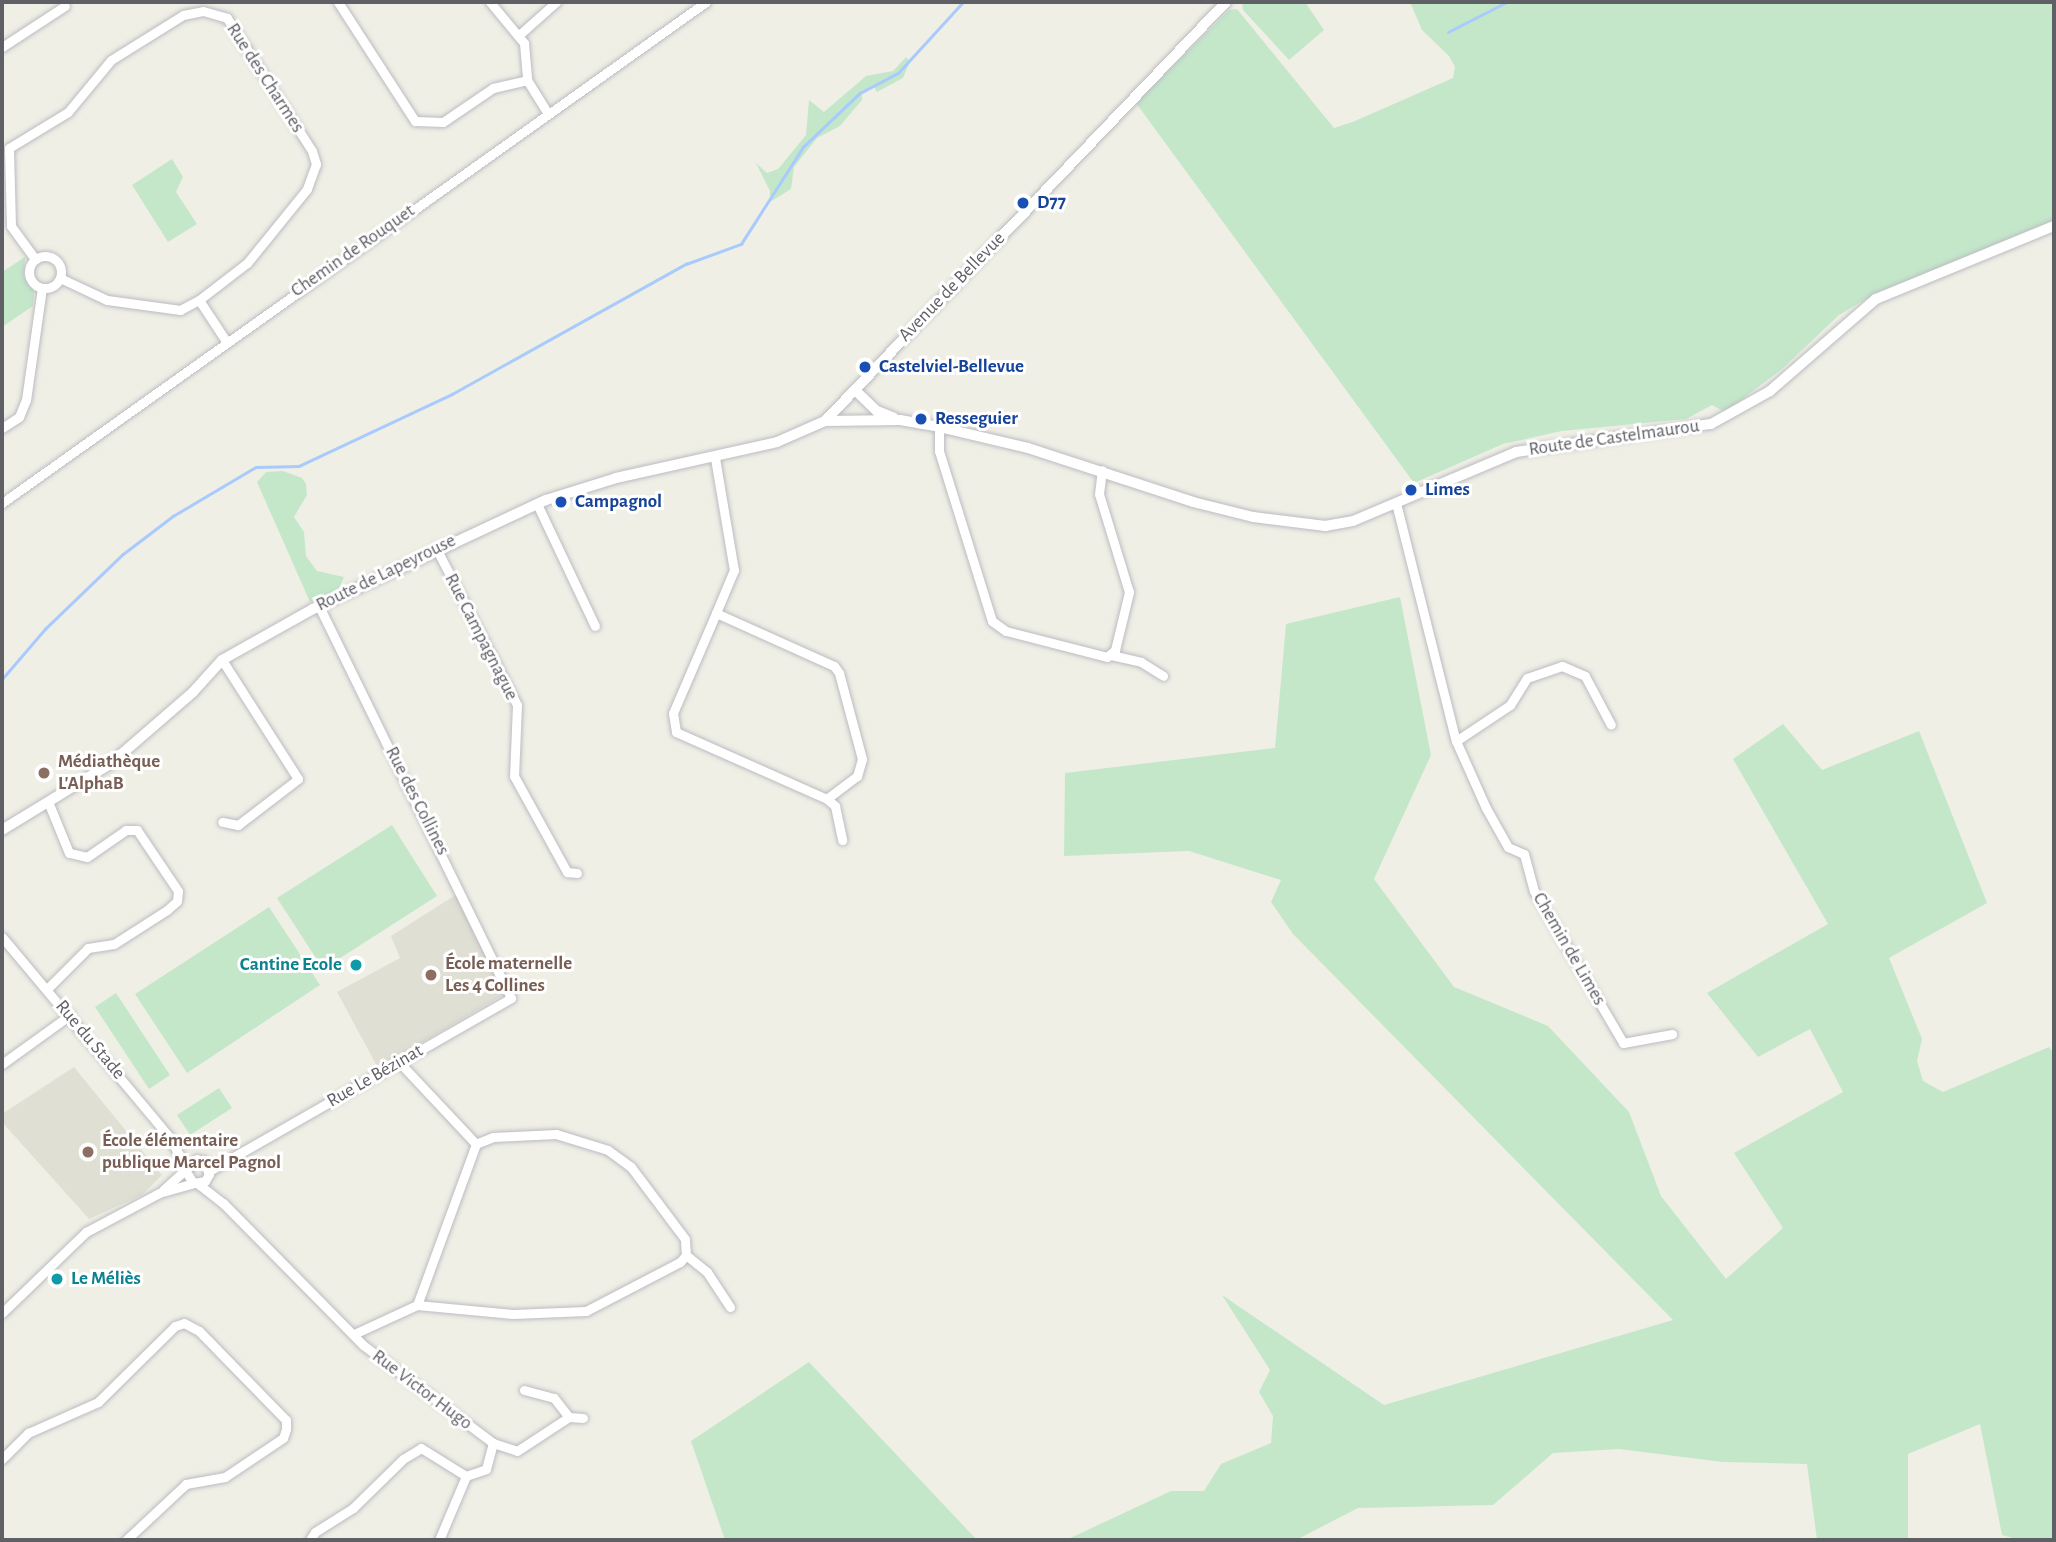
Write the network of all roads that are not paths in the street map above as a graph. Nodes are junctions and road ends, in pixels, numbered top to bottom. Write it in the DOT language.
graph roads {
  1 [pos="338,2"];
  2 [pos="490,2"];
  3 [pos="556,2"];
  4 [pos="705,2"];
  5 [pos="1226,2"];
  6 [pos="65,6"];
  7 [pos="519,35"];
  8 [pos="2,47"];
  9 [pos="527,80"];
  10 [pos="548,113"];
  11 [pos="5,151"];
  12 [pos="2054,227"];
  13 [pos="35,259"];
  14 [pos="60,278"];
  15 [pos="42,288"];
  16 [pos="199,300"];
  17 [pos="226,341"];
  18 [pos="855,390"];
  19 [pos="866,400"];
  20 [pos="859,420"];
  21 [pos="900,420"];
  22 [pos="825,421"];
  23 [pos="940,427"];
  24 [pos="2,428"];
  25 [pos="715,457"];
  26 [pos="1102,470"];
  27 [pos="2,503"];
  28 [pos="1396,503"];
  29 [pos="537,504"];
  30 [pos="436,548"];
  31 [pos="319,606"];
  32 [pos="716,613"];
  33 [pos="595,626"];
  34 [pos="1111,655"];
  35 [pos="222,660"];
  36 [pos="1163,677"];
  37 [pos="1611,725"];
  38 [pos="1456,741"];
  39 [pos="827,799"];
  40 [pos="49,804"];
  41 [pos="222,822"];
  42 [pos="2,830"];
  43 [pos="842,840"];
  44 [pos="577,873"];
  45 [pos="2,937"];
  46 [pos="47,989"];
  47 [pos="511,998"];
  48 [pos="71,1015"];
  49 [pos="1672,1034"];
  50 [pos="399,1062"];
  51 [pos="2,1064"];
  52 [pos="476,1144"];
  53 [pos="175,1145"];
  54 [pos="239,1153"];
  55 [pos="200,1160"];
  56 [pos="185,1168"];
  57 [pos="209,1172"];
  58 [pos="195,1183"];
  59 [pos="159,1193"];
  60 [pos="223,1203"];
  61 [pos="686,1255"];
  62 [pos="417,1305"];
  63 [pos="730,1307"];
  64 [pos="2,1313"];
  65 [pos="354,1334"];
  66 [pos="524,1390"];
  67 [pos="569,1417"];
  68 [pos="583,1418"];
  69 [pos="493,1443"];
  70 [pos="2,1459"];
  71 [pos="466,1476"];
  72 [pos="126,1540"];
  73 [pos="310,1540"];
  74 [pos="439,1540"];
  1 -- 9 [label="street"];
  2 -- 7 [label="street"];
  3 -- 7 [label="street"];
  4 -- 10 [label="street, Chemin de Rouquet"];
  5 -- 18 [label="street, Avenue de Bellevue"];
  6 -- 8 [label="street"];
  7 -- 9 [label="street"];
  9 -- 10 [label="street"];
  10 -- 17 [label="street, Chemin de Rouquet"];
  11 -- 13 [label="street, Rue des Charmes"];
  11 -- 16 [label="street, Rue des Charmes"];
  12 -- 28 [label="street, Route de Castelmaurou"];
  13 -- 14 [label="street"];
  13 -- 15 [label="street"];
  14 -- 15 [label="street"];
  14 -- 16 [label="street"];
  15 -- 24 [label="street"];
  16 -- 17 [label="street"];
  17 -- 27 [label="street, Chemin de Rouquet"];
  18 -- 19 [label="street, Route de Castelmaurou"];
  18 -- 22 [label="street, Avenue de Bellevue"];
  19 -- 20 [label="street"];
  19 -- 21 [label="street, Route de Castelmaurou"];
  20 -- 21 [label="street, Route de Castelmaurou"];
  20 -- 22 [label="street, Route de Castelmaurou"];
  21 -- 23 [label="street, Route de Castelmaurou"];
  22 -- 25 [label="street, Route de Lapeyrouse"];
  23 -- 26 [label="street, Route de Castelmaurou"];
  23 -- 34 [label="street"];
  25 -- 29 [label="street, Route de Lapeyrouse"];
  25 -- 32 [label="street"];
  26 -- 28 [label="street, Route de Castelmaurou"];
  26 -- 34 [label="street"];
  28 -- 38 [label="street"];
  29 -- 30 [label="street, Route de Lapeyrouse"];
  29 -- 33 [label="street"];
  30 -- 31 [label="street, Route de Lapeyrouse"];
  30 -- 44 [label="street, Rue Campagnague"];
  31 -- 35 [label="street, Route de Lapeyrouse"];
  31 -- 47 [label="street, Rue des Collines"];
  32 -- 39 [label="street"];
  32 -- 39 [label="street"];
  34 -- 36 [label="street"];
  35 -- 40 [label="street, Route de Lapeyrouse"];
  35 -- 41 [label="street"];
  37 -- 38 [label="street"];
  38 -- 49 [label="street, Chemin de Limes"];
  39 -- 43 [label="street"];
  40 -- 42 [label="street, Route de Lapeyrouse"];
  40 -- 46 [label="street"];
  45 -- 46 [label="street, Rue du Stade"];
  46 -- 48 [label="street, Rue du Stade"];
  47 -- 50 [label="street, Rue Le Bézinat"];
  48 -- 51 [label="street"];
  48 -- 53 [label="street, Rue du Stade"];
  50 -- 52 [label="street"];
  50 -- 54 [label="street, Rue Le Bézinat"];
  52 -- 61 [label="street"];
  52 -- 62 [label="street"];
  53 -- 55 [label="street, Rue du Stade"];
  53 -- 56 [label="street, Rue du Stade"];
  54 -- 55 [label="street, Rue Le Bézinat"];
  54 -- 57 [label="street, Rue Le Bézinat"];
  55 -- 56 [label="street"];
  55 -- 57 [label="street, Rue Victor Hugo"];
  56 -- 58 [label="street, Rue du Stade"];
  56 -- 59 [label="street"];
  57 -- 58 [label="street, Rue Le Bézinat"];
  57 -- 60 [label="street, Rue Victor Hugo"];
  58 -- 59 [label="street"];
  58 -- 60 [label="street, Rue Victor Hugo"];
  59 -- 64 [label="street"];
  60 -- 65 [label="street, Rue Victor Hugo"];
  61 -- 62 [label="street"];
  61 -- 63 [label="street"];
  62 -- 65 [label="street"];
  65 -- 69 [label="street, Rue Victor Hugo"];
  66 -- 67 [label="street"];
  67 -- 68 [label="street"];
  67 -- 69 [label="street, Rue Victor Hugo"];
  69 -- 71 [label="street"];
  70 -- 72 [label="street"];
  71 -- 73 [label="street"];
  71 -- 74 [label="street"];
}
